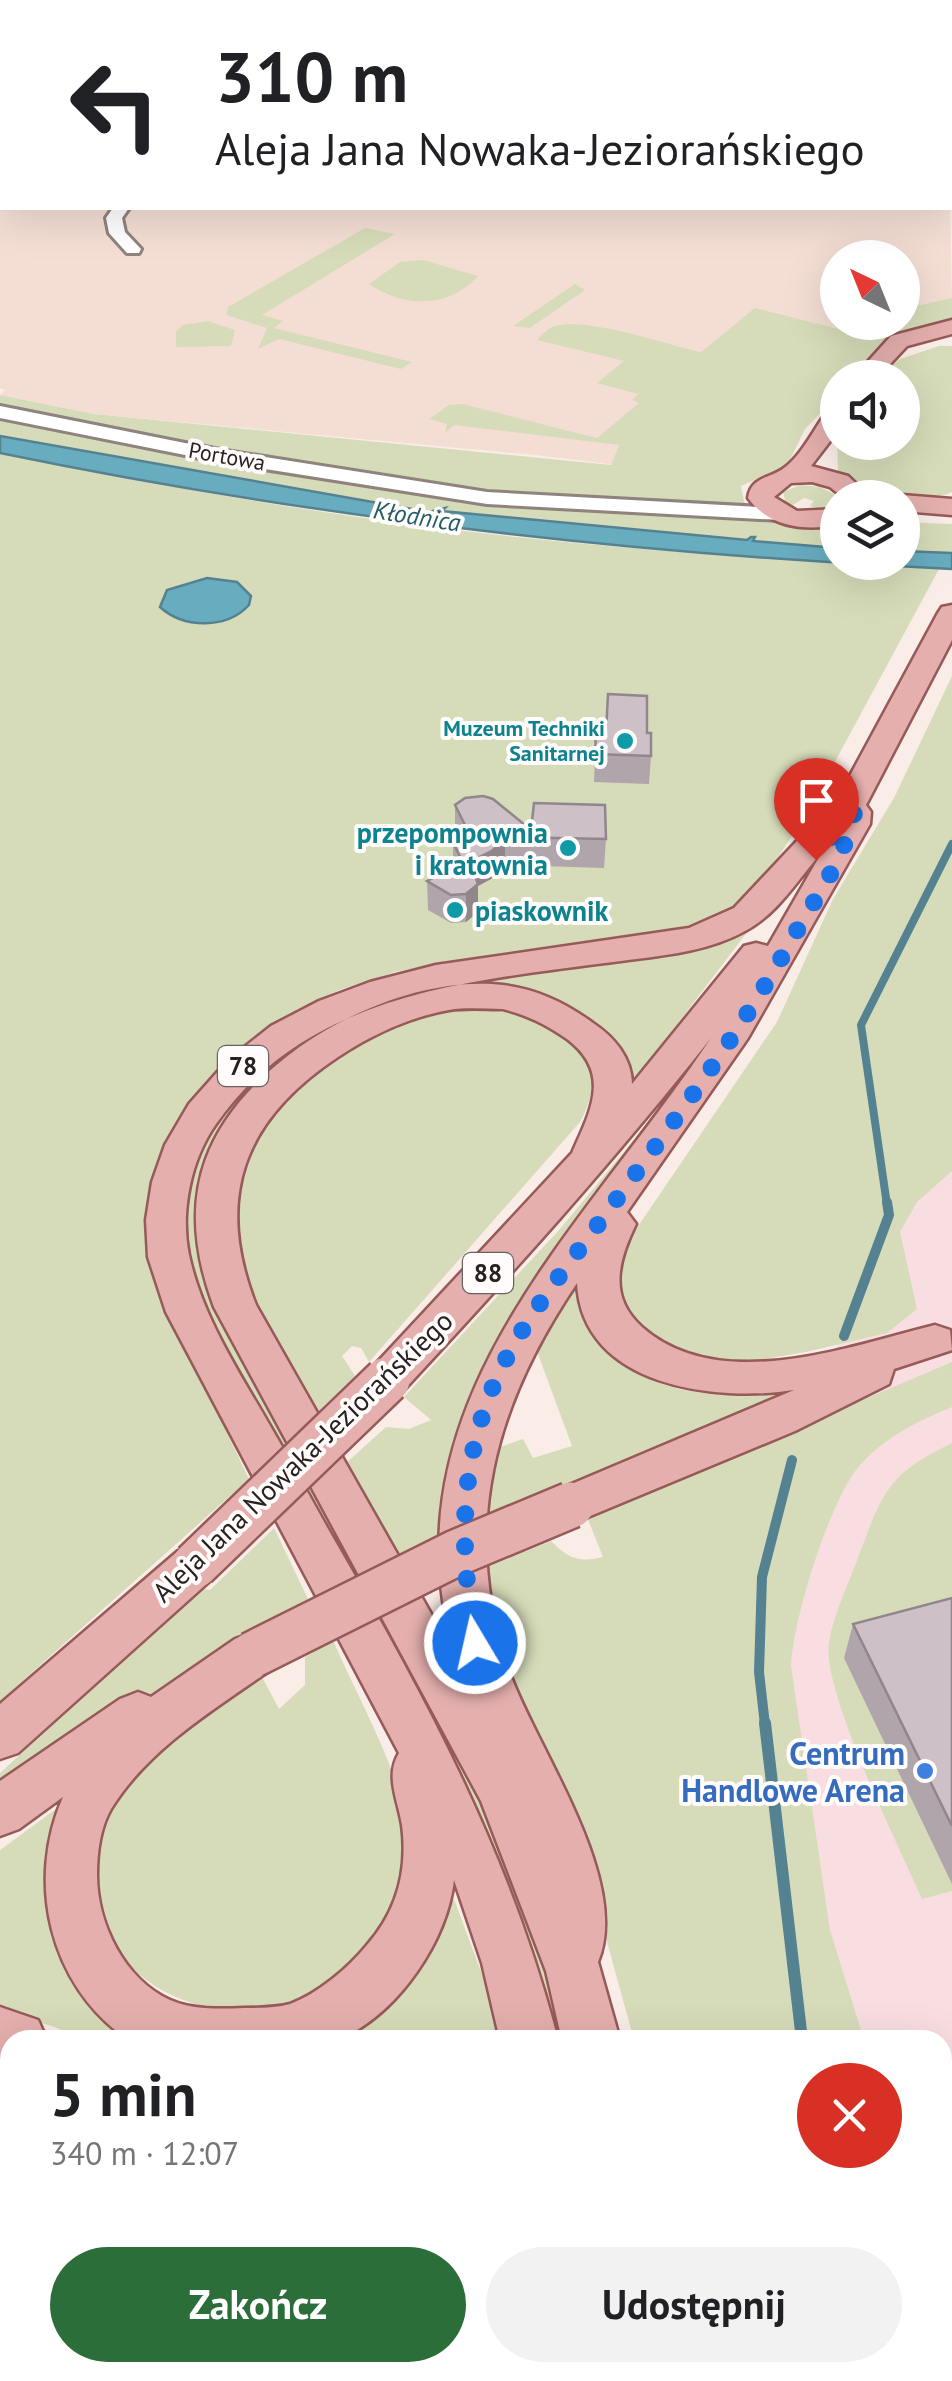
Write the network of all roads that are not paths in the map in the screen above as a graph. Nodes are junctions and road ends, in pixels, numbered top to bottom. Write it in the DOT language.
graph roads {
  1 [pos="120,210"];
  2 [pos="132,248"];
  3 [pos="952,327"];
  4 [pos="952,342"];
  5 [pos="882,358"];
  6 [pos="0,412"];
  7 [pos="820,437"];
  8 [pos="830,460"];
  9 [pos="792,476"];
  10 [pos="842,480"];
  11 [pos="820,483"];
  12 [pos="762,490"];
  13 [pos="456,493"];
  14 [pos="920,504"];
  15 [pos="952,506"];
  16 [pos="780,514"];
  17 [pos="920,517"];
  18 [pos="952,518"];
  19 [pos="820,520"];
  20 [pos="950,616"];
  21 [pos="856,797"];
  22 [pos="666,1133"];
  23 [pos="588,1164"];
  24 [pos="943,1338"];
  25 [pos="355,1625"];
  26 [pos="252,1656"];
  27 [pos="0,1736"];
  28 [pos="0,1811"];
  29 [pos="574,1971"];
  30 [pos="178,2030"];
  31 [pos="297,2030"];
  32 [pos="528,2030"];
  33 [pos="589,2030"];
  1 -- 2 [label="street"];
  3 -- 5 [label="main road"];
  4 -- 5 [label="main road"];
  6 -- 13 [label="street, Portowa"];
  7 -- 9 [label="main road"];
  8 -- 10 [label="main road"];
  9 -- 11 [label="main road"];
  9 -- 12 [label="main road"];
  12 -- 13 [label="street, Portowa"];
  12 -- 16 [label="main road"];
  13 -- 16 [label="street, Portowa"];
  14 -- 15 [label="main road"];
  16 -- 19 [label="main road"];
  17 -- 18 [label="main road"];
  20 -- 21 [label="main road, Aleja Jana Nowaka-Jeziorańskiego / 78"];
  21 -- 22 [label="main road, 78"];
  21 -- 23 [label="main road, Aleja Jana Nowaka-Jeziorańskiego / 88"];
  21 -- 25 [label="main road, 78"];
  22 -- 24 [label="main road"];
  22 -- 29 [label="main road, 78"];
  23 -- 27 [label="main road, Aleja Jana Nowaka-Jeziorańskiego / 88, bridge"];
  23 -- 29 [label="main road"];
  24 -- 26 [label="main road, bridge"];
  25 -- 31 [label="main road"];
  25 -- 32 [label="main road, 78"];
  26 -- 28 [label="main road"];
  26 -- 30 [label="main road"];
  29 -- 33 [label="main road, 78"];
}
